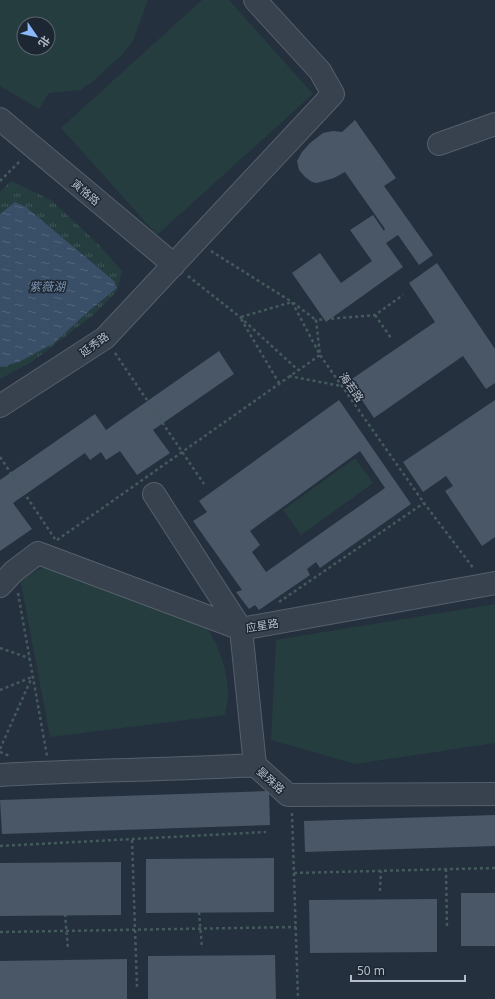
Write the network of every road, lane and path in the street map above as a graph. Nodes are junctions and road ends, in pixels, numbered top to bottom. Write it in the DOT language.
graph roads {
  1 [pos="255,0"];
  2 [pos="0,119"];
  3 [pos="495,124"];
  4 [pos="439,144"];
  5 [pos="33,148"];
  6 [pos="0,181"];
  7 [pos="205,253"];
  8 [pos="174,264"];
  9 [pos="403,295"];
  10 [pos="292,302"];
  11 [pos="375,315"];
  12 [pos="240,317"];
  13 [pos="316,320"];
  14 [pos="105,338"];
  15 [pos="391,338"];
  16 [pos="320,354"];
  17 [pos="298,370"];
  18 [pos="288,376"];
  19 [pos="279,383"];
  20 [pos="342,386"];
  21 [pos="0,406"];
  22 [pos="181,451"];
  23 [pos="0,457"];
  24 [pos="204,484"];
  25 [pos="154,494"];
  26 [pos="424,503"];
  27 [pos="7,578"];
  28 [pos="490,584"];
  29 [pos="274,606"];
  30 [pos="241,629"];
  31 [pos="0,648"];
  32 [pos="29,658"];
  33 [pos="33,677"];
  34 [pos="0,690"];
  35 [pos="0,749"];
  36 [pos="255,765"];
  37 [pos="50,772"];
  38 [pos="0,775"];
  39 [pos="495,794"];
  40 [pos="291,795"];
  41 [pos="266,832"];
  42 [pos="132,840"];
  43 [pos="0,846"];
  44 [pos="495,868"];
  45 [pos="446,869"];
  46 [pos="381,871"];
  47 [pos="294,874"];
  48 [pos="380,891"];
  49 [pos="199,912"];
  50 [pos="65,914"];
  51 [pos="296,926"];
  52 [pos="201,928"];
  53 [pos="447,928"];
  54 [pos="135,929"];
  55 [pos="66,931"];
  56 [pos="0,932"];
  57 [pos="202,948"];
  58 [pos="68,949"];
  59 [pos="137,986"];
  60 [pos="298,999"];
  1 -- 8 [label="street, 延秀路"];
  2 -- 5 [label="street, 寅恪路"];
  3 -- 4 [label="street"];
  5 -- 6 [label="path"];
  5 -- 8 [label="street, 寅恪路"];
  7 -- 10 [label="path, 海若路"];
  8 -- 12 [label="path"];
  8 -- 14 [label="street, 延秀路"];
  9 -- 11 [label="path"];
  10 -- 12 [label="path"];
  10 -- 13 [label="path"];
  10 -- 16 [label="path, 海若路"];
  11 -- 13 [label="path"];
  11 -- 15 [label="path"];
  12 -- 17 [label="path"];
  12 -- 19 [label="path"];
  13 -- 16 [label="path"];
  14 -- 21 [label="street, 延秀路"];
  14 -- 22 [label="path"];
  16 -- 17 [label="path"];
  16 -- 20 [label="path, 海若路"];
  17 -- 18 [label="path"];
  18 -- 19 [label="path"];
  18 -- 20 [label="path"];
  19 -- 22 [label="path"];
  20 -- 26 [label="path, 海若路"];
  22 -- 23 [label="path"];
  22 -- 24 [label="path"];
  25 -- 30 [label="street"];
  26 -- 28 [label="path, 海若路"];
  26 -- 29 [label="path"];
  27 -- 30 [label="street, 应星路"];
  27 -- 32 [label="path"];
  28 -- 30 [label="street, 应星路"];
  30 -- 36 [label="street"];
  31 -- 32 [label="path"];
  32 -- 33 [label="path"];
  33 -- 34 [label="path"];
  33 -- 35 [label="path"];
  33 -- 37 [label="path"];
  36 -- 37 [label="street, 晏殊路"];
  36 -- 40 [label="street, 晏殊路"];
  37 -- 38 [label="street, 晏殊路"];
  39 -- 40 [label="street, 晏殊路"];
  40 -- 47 [label="path"];
  41 -- 42 [label="path"];
  42 -- 43 [label="path"];
  42 -- 54 [label="path"];
  44 -- 45 [label="path"];
  45 -- 46 [label="path"];
  45 -- 53 [label="path"];
  46 -- 47 [label="path"];
  46 -- 48 [label="path"];
  47 -- 51 [label="path"];
  49 -- 52 [label="path"];
  50 -- 55 [label="path"];
  51 -- 52 [label="path"];
  51 -- 60 [label="path"];
  52 -- 54 [label="path"];
  52 -- 57 [label="path"];
  54 -- 55 [label="path"];
  54 -- 59 [label="path"];
  55 -- 56 [label="path"];
  55 -- 58 [label="path"];
}
